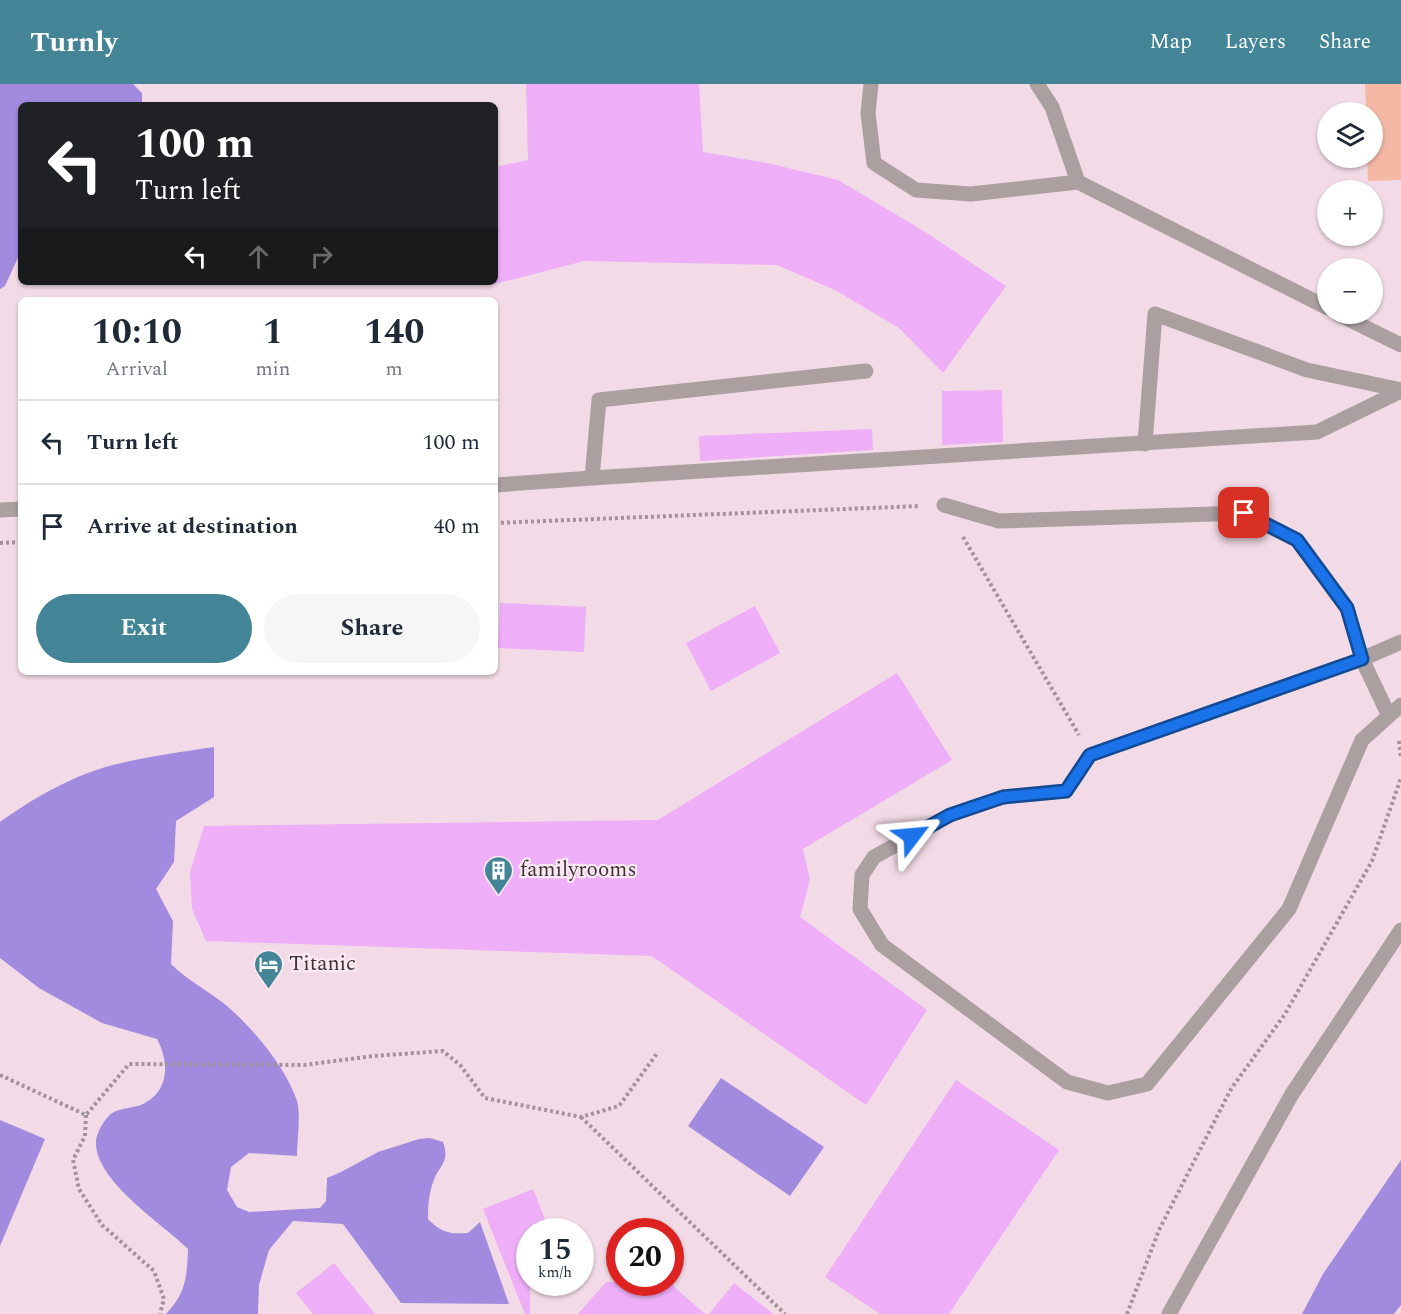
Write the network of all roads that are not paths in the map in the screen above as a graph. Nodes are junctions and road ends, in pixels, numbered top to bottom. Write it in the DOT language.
graph roads {
  1 [pos="871,84"];
  2 [pos="1037,84"];
  3 [pos="1078,182"];
  4 [pos="1317,302"];
  5 [pos="1358,324"];
  6 [pos="1401,345"];
  7 [pos="866,371"];
  8 [pos="1401,391"];
  9 [pos="1145,444"];
  10 [pos="592,478"];
  11 [pos="498,485"];
  12 [pos="944,505"];
  13 [pos="18,509"];
  14 [pos="0,510"];
  15 [pos="1401,642"];
  16 [pos="1362,659"];
  17 [pos="1401,705"];
  18 [pos="1389,716"];
  19 [pos="1401,930"];
  20 [pos="1169,1314"];
  1 -- 3 [label="lane"];
  2 -- 3 [label="lane"];
  3 -- 4 [label="lane"];
  5 -- 6 [label="lane"];
  7 -- 10 [label="lane"];
  8 -- 9 [label="lane"];
  8 -- 9 [label="lane"];
  9 -- 10 [label="lane"];
  10 -- 11 [label="lane"];
  12 -- 16 [label="lane"];
  13 -- 14 [label="lane"];
  15 -- 16 [label="lane"];
  16 -- 18 [label="lane"];
  16 -- 18 [label="lane"];
  17 -- 18 [label="lane"];
  19 -- 20 [label="lane"];
}
